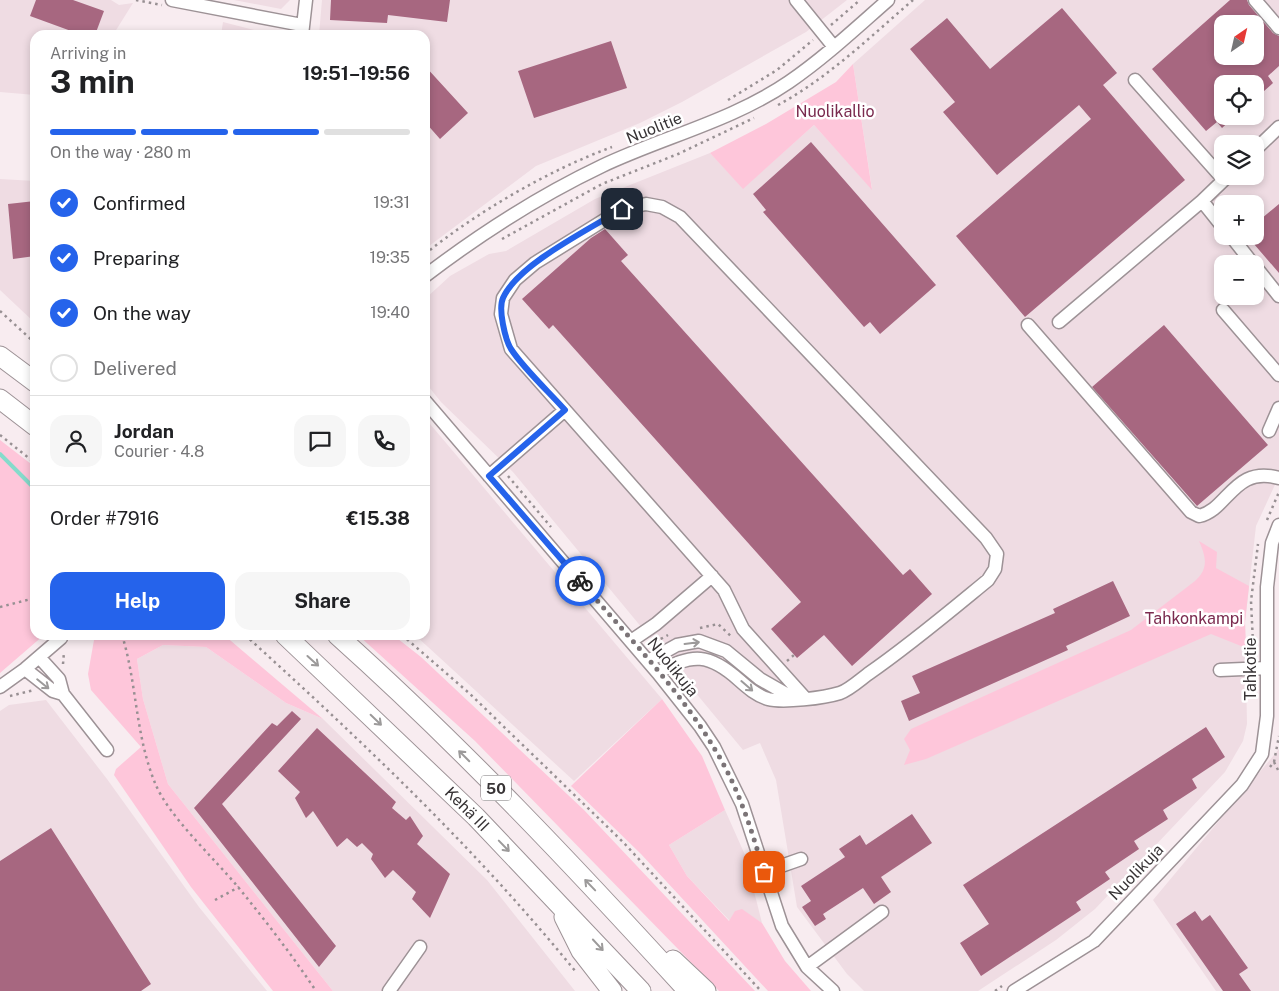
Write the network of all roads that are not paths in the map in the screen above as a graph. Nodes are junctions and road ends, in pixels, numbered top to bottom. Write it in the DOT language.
graph roads {
  1 [pos="172,0"];
  2 [pos="306,0"];
  3 [pos="796,0"];
  4 [pos="888,0"];
  5 [pos="1255,0"];
  6 [pos="1279,28"];
  7 [pos="302,30"];
  8 [pos="834,47"];
  9 [pos="1135,80"];
  10 [pos="1279,127"];
  11 [pos="1264,141"];
  12 [pos="1214,165"];
  13 [pos="1219,185"];
  14 [pos="1202,201"];
  15 [pos="1214,216"];
  16 [pos="1238,245"];
  17 [pos="1246,255"];
  18 [pos="430,272"];
  19 [pos="1264,277"];
  20 [pos="1279,296"];
  21 [pos="1223,310"];
  22 [pos="1059,322"];
  23 [pos="1028,325"];
  24 [pos="0,356"];
  25 [pos="1279,375"];
  26 [pos="30,378"];
  27 [pos="0,399"];
  28 [pos="430,407"];
  29 [pos="1279,408"];
  30 [pos="565,410"];
  31 [pos="30,422"];
  32 [pos="1270,431"];
  33 [pos="489,476"];
  34 [pos="1279,478"];
  35 [pos="1279,525"];
  36 [pos="712,576"];
  37 [pos="58,640"];
  38 [pos="290,640"];
  39 [pos="342,640"];
  40 [pos="631,641"];
  41 [pos="39,657"];
  42 [pos="648,660"];
  43 [pos="1261,668"];
  44 [pos="25,669"];
  45 [pos="1220,670"];
  46 [pos="658,673"];
  47 [pos="0,687"];
  48 [pos="63,694"];
  49 [pos="800,699"];
  50 [pos="107,750"];
  51 [pos="1262,754"];
  52 [pos="802,859"];
  53 [pos="764,872"];
  54 [pos="553,896"];
  55 [pos="882,912"];
  56 [pos="623,920"];
  57 [pos="420,947"];
  58 [pos="807,967"];
  59 [pos="1009,988"];
  60 [pos="389,991"];
  61 [pos="612,991"];
  62 [pos="641,991"];
  63 [pos="688,991"];
  64 [pos="706,991"];
  65 [pos="832,991"];
  1 -- 7 [label="street"];
  2 -- 7 [label="street"];
  3 -- 8 [label="street"];
  4 -- 8 [label="street, Nuolitie"];
  5 -- 6 [label="street"];
  8 -- 18 [label="street, Nuolitie"];
  9 -- 12 [label="street"];
  10 -- 11 [label="street"];
  13 -- 14 [label="street"];
  14 -- 15 [label="street"];
  14 -- 22 [label="street"];
  16 -- 17 [label="street"];
  19 -- 20 [label="street"];
  21 -- 25 [label="street"];
  23 -- 34 [label="street"];
  24 -- 26 [label="highway"];
  27 -- 31 [label="highway"];
  28 -- 33 [label="street, Nuolikuja"];
  29 -- 32 [label="street"];
  30 -- 33 [label="street"];
  30 -- 36 [label="street"];
  30 -- 49 [label="street"];
  33 -- 40 [label="street, Nuolikuja"];
  35 -- 43 [label="street, Tahkotie"];
  36 -- 40 [label="street"];
  36 -- 49 [label="street"];
  37 -- 41 [label="street"];
  38 -- 54 [label="highway, Kehä III / 50, one-way"];
  56 -- 39 [label="highway, 50, one-way"];
  40 -- 42 [label="street, Nuolikuja"];
  41 -- 44 [label="street"];
  41 -- 48 [label="street"];
  42 -- 46 [label="street, Nuolikuja"];
  42 -- 49 [label="street, one-way"];
  43 -- 45 [label="street"];
  43 -- 51 [label="street, Tahkotie"];
  44 -- 47 [label="street"];
  44 -- 48 [label="street, one-way"];
  46 -- 49 [label="street, one-way"];
  46 -- 53 [label="street, Nuolikuja"];
  48 -- 50 [label="street"];
  51 -- 59 [label="street, Nuolikuja"];
  52 -- 53 [label="street"];
  53 -- 58 [label="street, Nuolikuja"];
  54 -- 61 [label="highway"];
  54 -- 62 [label="highway, Kehä III / 50, one-way"];
  55 -- 58 [label="street"];
  56 -- 63 [label="highway, 50"];
  56 -- 64 [label="highway"];
  57 -- 60 [label="street"];
  58 -- 65 [label="street, Nuolikuja"];
}
